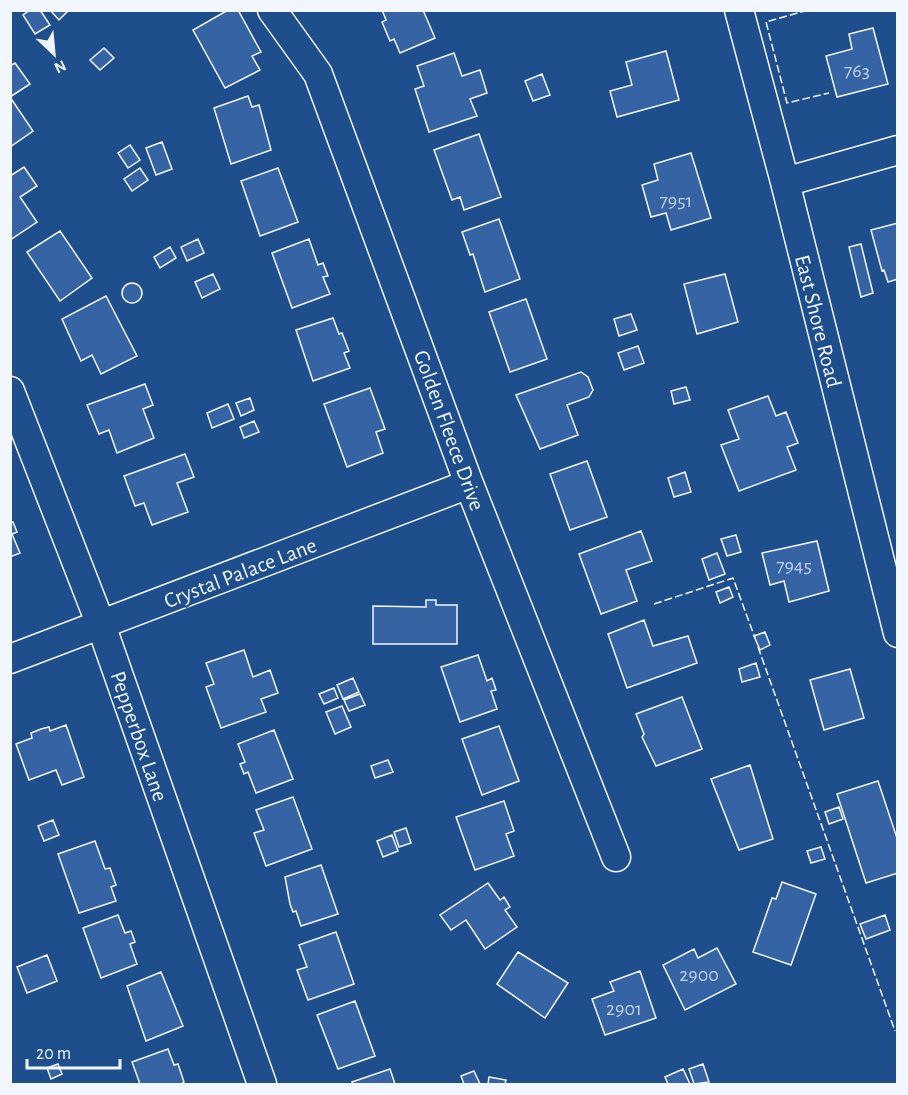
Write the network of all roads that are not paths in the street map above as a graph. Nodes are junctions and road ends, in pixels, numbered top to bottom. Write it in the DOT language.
graph roads {
  1 [pos="272,10"];
  2 [pos="738,10"];
  3 [pos="897,150"];
  4 [pos="785,182"];
  5 [pos="10,391"];
  6 [pos="468,484"];
  7 [pos="101,625"];
  8 [pos="897,633"];
  9 [pos="10,659"];
  10 [pos="616,857"];
  11 [pos="262,1084"];
  1 -- 6 [label="street, Golden Fleece Drive"];
  2 -- 4 [label="street, East Shore Road"];
  3 -- 4 [label="street"];
  4 -- 8 [label="street, East Shore Road"];
  5 -- 7 [label="street, Pepperbox Lane"];
  6 -- 7 [label="street, Crystal Palace Lane"];
  6 -- 10 [label="street, Golden Fleece Drive"];
  7 -- 9 [label="street, Crystal Palace Lane"];
  7 -- 11 [label="street, Pepperbox Lane"];
}
